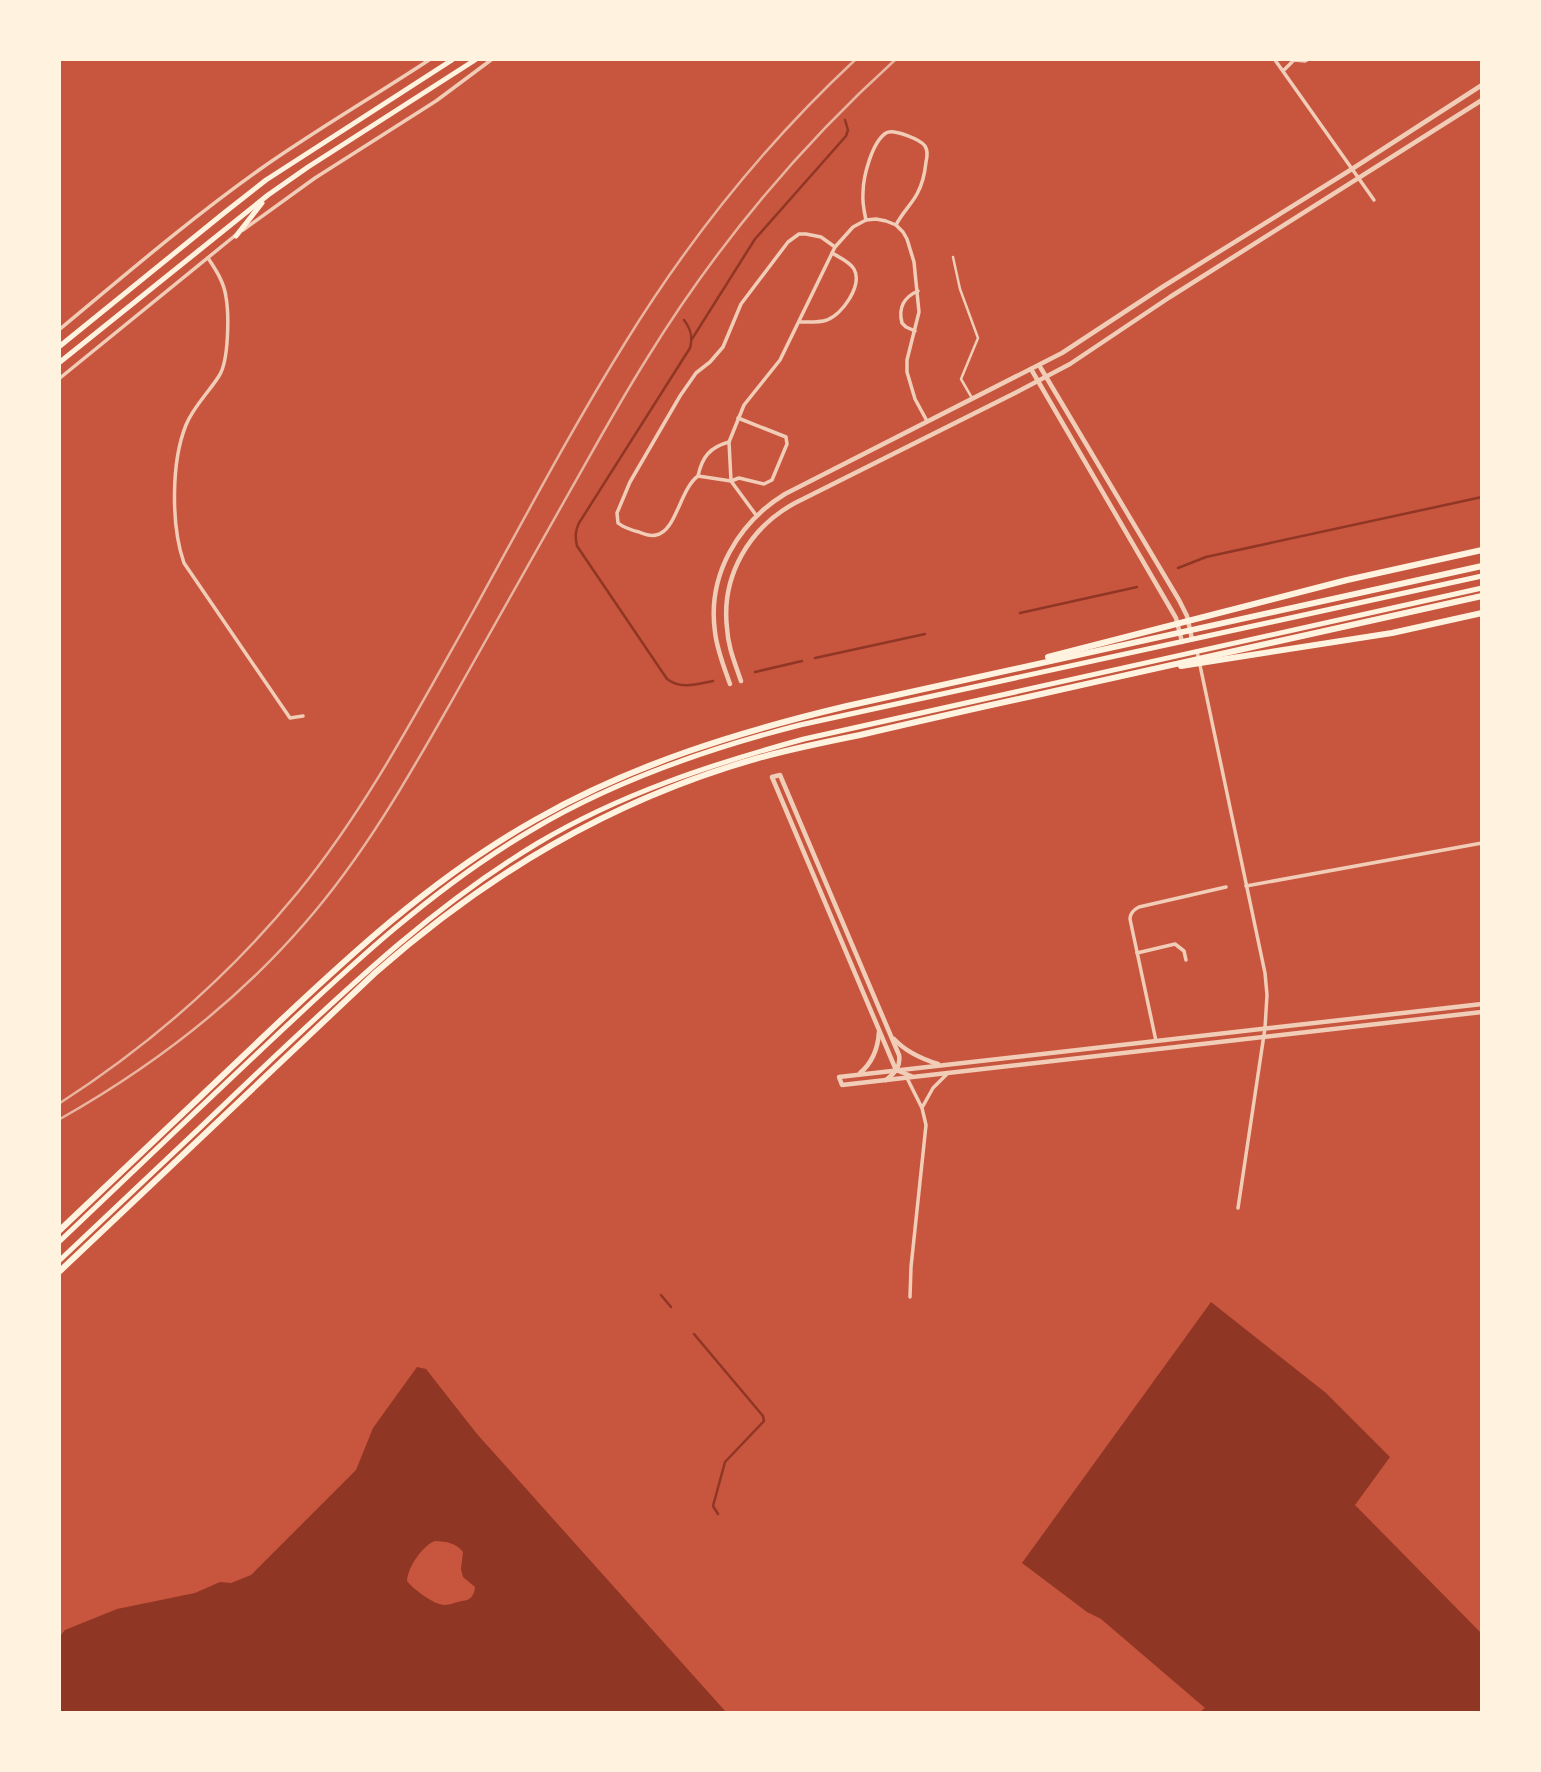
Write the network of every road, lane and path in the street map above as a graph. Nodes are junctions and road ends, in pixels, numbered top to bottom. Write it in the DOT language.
graph roads {
  1 [pos="429,60"];
  2 [pos="452,60"];
  3 [pos="474,60"];
  4 [pos="491,60"];
  5 [pos="1275,60"];
  6 [pos="1307,60"];
  7 [pos="1283,71"];
  8 [pos="1482,85"];
  9 [pos="1482,100"];
  10 [pos="1352,169"];
  11 [pos="1359,178"];
  12 [pos="268,195"];
  13 [pos="1374,200"];
  14 [pos="866,220"];
  15 [pos="896,225"];
  16 [pos="236,236"];
  17 [pos="835,247"];
  18 [pos="832,253"];
  19 [pos="953,257"];
  20 [pos="208,258"];
  21 [pos="918,291"];
  22 [pos="799,322"];
  23 [pos="60,329"];
  24 [pos="915,331"];
  25 [pos="60,346"];
  26 [pos="60,362"];
  27 [pos="1040,365"];
  28 [pos="1031,369"];
  29 [pos="1046,376"];
  30 [pos="60,379"];
  31 [pos="1038,380"];
  32 [pos="972,399"];
  33 [pos="738,418"];
  34 [pos="928,421"];
  35 [pos="729,442"];
  36 [pos="698,476"];
  37 [pos="731,481"];
  38 [pos="756,515"];
  39 [pos="1482,551"];
  40 [pos="1482,566"];
  41 [pos="1482,576"];
  42 [pos="1482,589"];
  43 [pos="1482,596"];
  44 [pos="1482,613"];
  45 [pos="1192,639"];
  46 [pos="1182,642"];
  47 [pos="1198,651"];
  48 [pos="1117,677"];
  49 [pos="741,681"];
  50 [pos="730,684"];
  51 [pos="942,685"];
  52 [pos="303,716"];
  53 [pos="1482,843"];
  54 [pos="1246,886"];
  55 [pos="1226,887"];
  56 [pos="1137,953"];
  57 [pos="1186,960"];
  58 [pos="1482,1004"];
  59 [pos="1482,1012"];
  60 [pos="1265,1028"];
  61 [pos="880,1031"];
  62 [pos="890,1034"];
  63 [pos="1264,1037"];
  64 [pos="1156,1041"];
  65 [pos="942,1065"];
  66 [pos="896,1070"];
  67 [pos="949,1073"];
  68 [pos="854,1076"];
  69 [pos="919,1076"];
  70 [pos="907,1078"];
  71 [pos="886,1080"];
  72 [pos="922,1108"];
  73 [pos="1238,1208"];
  74 [pos="60,1230"];
  75 [pos="60,1241"];
  76 [pos="60,1261"];
  77 [pos="60,1271"];
  78 [pos="910,1297"];
  1 -- 23 [label="street"];
  2 -- 25 [label="main road"];
  3 -- 12 [label="main road"];
  4 -- 16 [label="street"];
  5 -- 7 [label="street"];
  6 -- 7 [label="street"];
  7 -- 10 [label="street"];
  8 -- 10 [label="street"];
  9 -- 11 [label="street"];
  10 -- 11 [label="street"];
  10 -- 27 [label="street"];
  11 -- 13 [label="street"];
  11 -- 29 [label="street"];
  12 -- 16 [label="main road"];
  12 -- 26 [label="main road"];
  14 -- 15 [label="street"];
  14 -- 15 [label="street"];
  14 -- 17 [label="street"];
  15 -- 21 [label="street"];
  16 -- 20 [label="street"];
  17 -- 18 [label="street"];
  17 -- 36 [label="street"];
  18 -- 22 [label="street"];
  18 -- 22 [label="street"];
  19 -- 32 [label="street"];
  20 -- 30 [label="street"];
  20 -- 52 [label="street"];
  21 -- 24 [label="street"];
  21 -- 24 [label="street"];
  22 -- 33 [label="street"];
  24 -- 34 [label="street"];
  27 -- 28 [label="street"];
  27 -- 29 [label="street"];
  28 -- 31 [label="street"];
  28 -- 32 [label="street"];
  29 -- 31 [label="street"];
  29 -- 45 [label="street"];
  31 -- 46 [label="street"];
  31 -- 49 [label="street"];
  32 -- 34 [label="street"];
  33 -- 35 [label="street"];
  33 -- 37 [label="street"];
  34 -- 38 [label="street"];
  35 -- 36 [label="street"];
  35 -- 37 [label="street"];
  36 -- 37 [label="street"];
  37 -- 38 [label="street"];
  38 -- 50 [label="street"];
  39 -- 51 [label="highway"];
  40 -- 51 [label="highway"];
  41 -- 45 [label="main road"];
  42 -- 47 [label="main road"];
  43 -- 48 [label="highway"];
  44 -- 48 [label="highway"];
  45 -- 46 [label="main road"];
  46 -- 75 [label="main road"];
  47 -- 54 [label="street"];
  47 -- 76 [label="main road"];
  48 -- 77 [label="highway"];
  49 -- 50 [label="street"];
  51 -- 74 [label="highway"];
  53 -- 54 [label="street"];
  54 -- 60 [label="street"];
  55 -- 56 [label="street"];
  56 -- 57 [label="street"];
  56 -- 64 [label="street"];
  58 -- 60 [label="street"];
  59 -- 63 [label="street"];
  60 -- 63 [label="street"];
  60 -- 64 [label="street"];
  61 -- 62 [label="street"];
  61 -- 66 [label="street"];
  61 -- 68 [label="street"];
  62 -- 65 [label="street"];
  62 -- 66 [label="street"];
  63 -- 67 [label="street"];
  63 -- 73 [label="street"];
  64 -- 65 [label="street"];
  65 -- 66 [label="street"];
  66 -- 68 [label="street"];
  66 -- 69 [label="street"];
  66 -- 71 [label="street"];
  67 -- 69 [label="street"];
  67 -- 72 [label="street"];
  68 -- 71 [label="street"];
  69 -- 70 [label="street"];
  70 -- 71 [label="street"];
  70 -- 72 [label="street"];
  72 -- 78 [label="street"];
}
